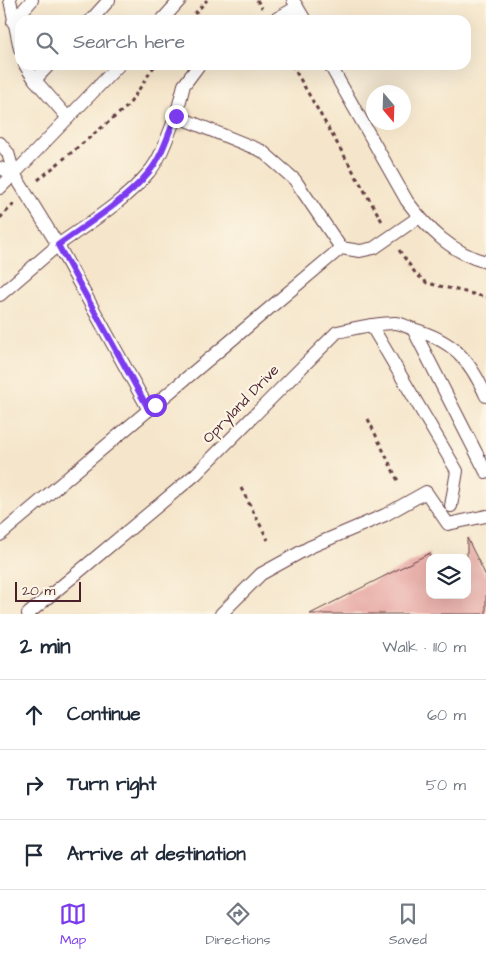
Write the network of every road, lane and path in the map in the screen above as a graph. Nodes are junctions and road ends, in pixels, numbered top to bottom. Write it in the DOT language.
graph roads {
  1 [pos="10,0"];
  2 [pos="32,0"];
  3 [pos="109,0"];
  4 [pos="180,0"];
  5 [pos="207,0"];
  6 [pos="295,4"];
  7 [pos="19,15"];
  8 [pos="95,15"];
  9 [pos="166,15"];
  10 [pos="194,15"];
  11 [pos="281,15"];
  12 [pos="302,15"];
  13 [pos="15,20"];
  14 [pos="13,22"];
  15 [pos="15,30"];
  16 [pos="28,70"];
  17 [pos="44,70"];
  18 [pos="114,70"];
  19 [pos="152,70"];
  20 [pos="195,70"];
  21 [pos="295,70"];
  22 [pos="333,70"];
  23 [pos="35,80"];
  24 [pos="176,116"];
  25 [pos="68,118"];
  26 [pos="0,143"];
  27 [pos="0,168"];
  28 [pos="14,174"];
  29 [pos="0,188"];
  30 [pos="26,193"];
  31 [pos="419,217"];
  32 [pos="0,218"];
  33 [pos="390,236"];
  34 [pos="58,245"];
  35 [pos="341,248"];
  36 [pos="486,262"];
  37 [pos="0,295"];
  38 [pos="486,297"];
  39 [pos="371,325"];
  40 [pos="412,328"];
  41 [pos="486,396"];
  42 [pos="149,410"];
  43 [pos="368,419"];
  44 [pos="486,472"];
  45 [pos="398,481"];
  46 [pos="241,488"];
  47 [pos="451,506"];
  48 [pos="486,516"];
  49 [pos="0,536"];
  50 [pos="268,540"];
  51 [pos="28,614"];
  52 [pos="220,614"];
  1 -- 14 [label="lane"];
  2 -- 7 [label="lane"];
  3 -- 8 [label="lane"];
  4 -- 9 [label="lane"];
  5 -- 10 [label="path"];
  6 -- 11 [label="lane"];
  6 -- 12 [label="lane"];
  13 -- 14 [label="lane"];
  14 -- 15 [label="lane"];
  16 -- 23 [label="lane"];
  17 -- 23 [label="lane"];
  18 -- 25 [label="lane"];
  19 -- 30 [label="path"];
  20 -- 24 [label="lane"];
  21 -- 33 [label="path"];
  22 -- 31 [label="lane"];
  23 -- 25 [label="lane"];
  24 -- 34 [label="lane"];
  24 -- 35 [label="lane"];
  25 -- 28 [label="lane"];
  26 -- 28 [label="lane"];
  27 -- 28 [label="lane"];
  28 -- 29 [label="lane"];
  28 -- 30 [label="lane"];
  30 -- 32 [label="path"];
  30 -- 34 [label="lane"];
  31 -- 33 [label="lane"];
  31 -- 36 [label="lane"];
  33 -- 35 [label="lane"];
  33 -- 38 [label="path"];
  34 -- 37 [label="lane"];
  34 -- 42 [label="lane"];
  35 -- 42 [label="lane"];
  39 -- 40 [label="lane, Opryland Drive"];
  39 -- 47 [label="lane"];
  39 -- 51 [label="lane, Opryland Drive"];
  40 -- 41 [label="lane, Opryland Drive"];
  40 -- 44 [label="lane"];
  42 -- 49 [label="lane"];
  43 -- 45 [label="path"];
  46 -- 50 [label="path"];
  48 -- 52 [label="lane"];
}
